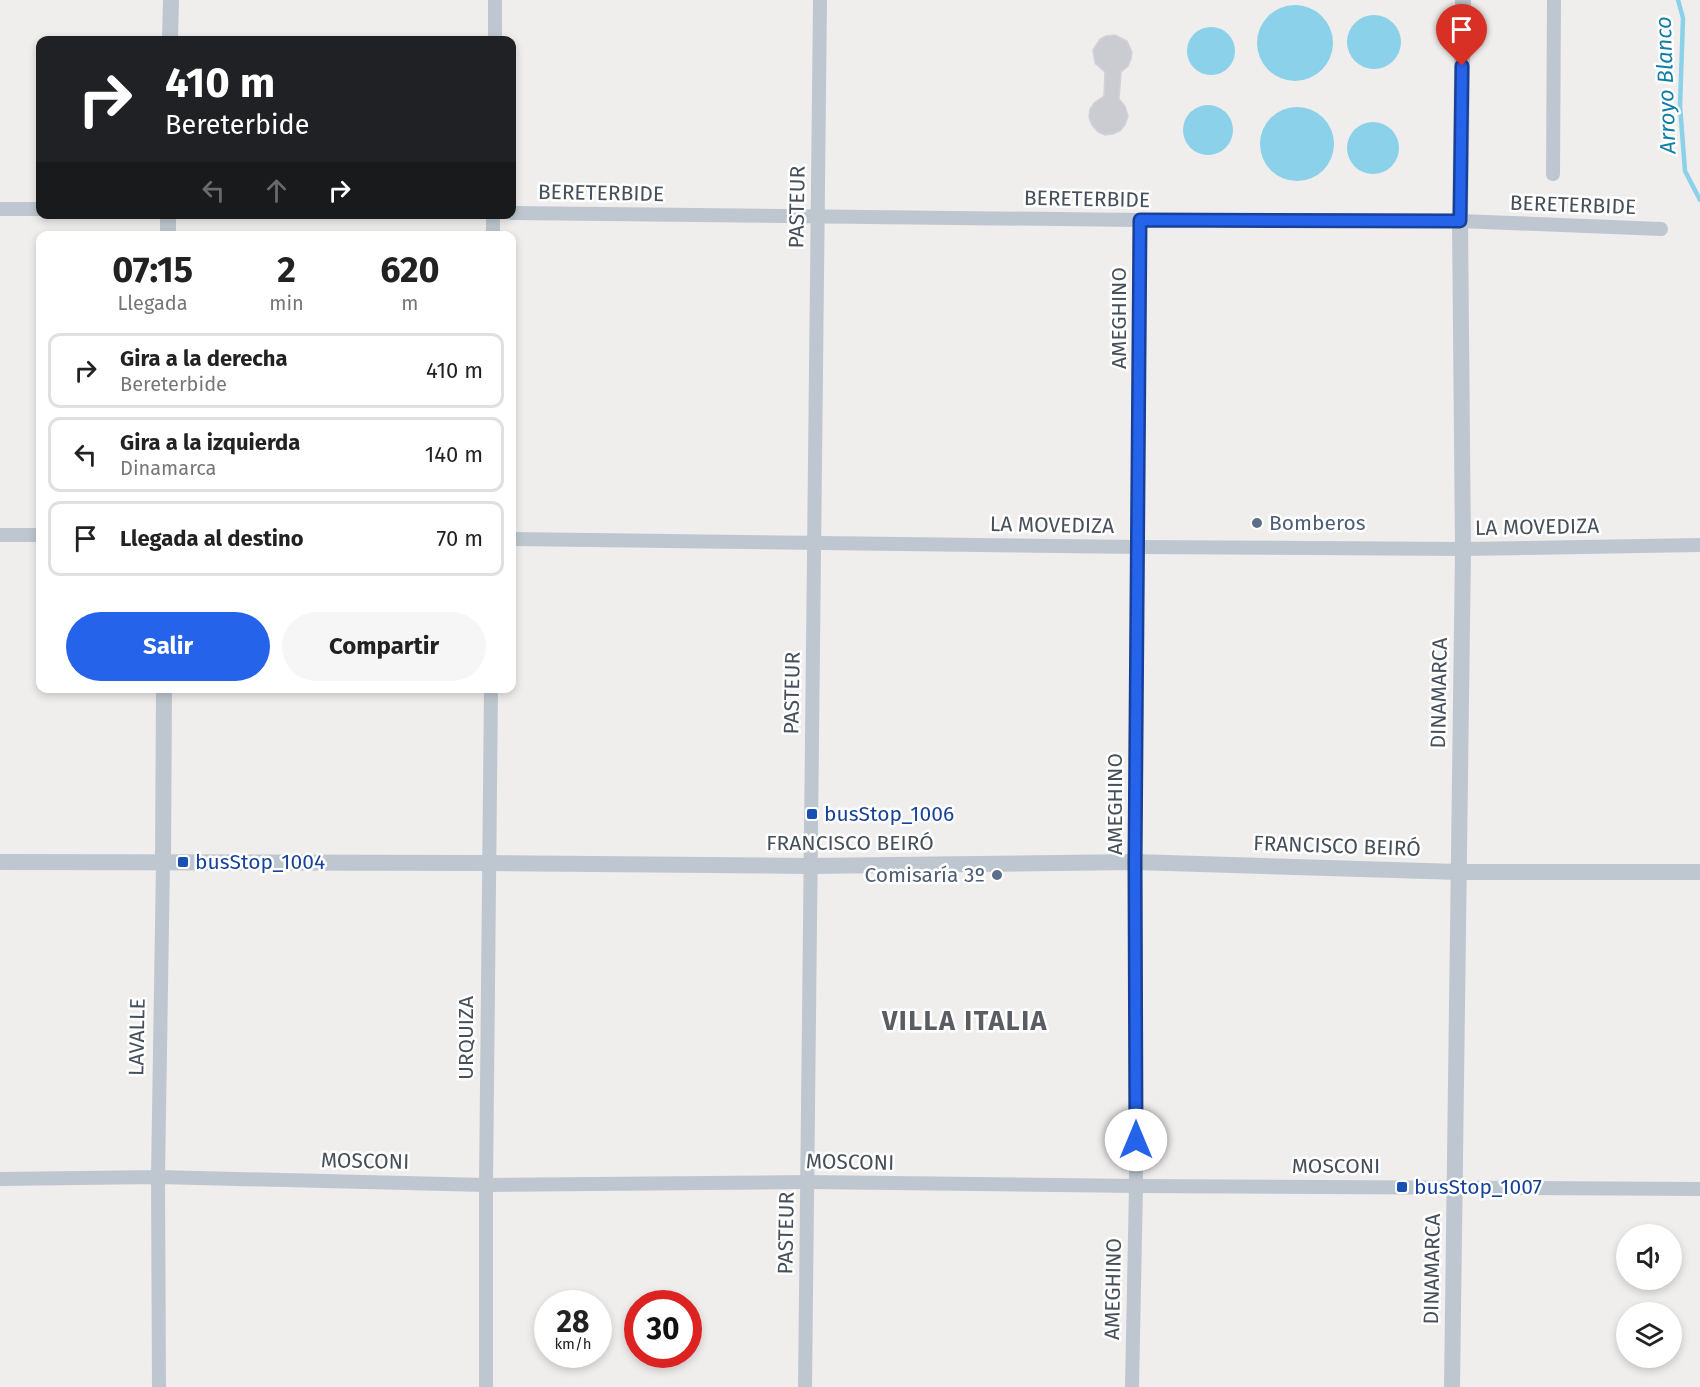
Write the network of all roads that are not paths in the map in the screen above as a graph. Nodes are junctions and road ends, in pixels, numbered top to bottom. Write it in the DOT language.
graph roads {
  1 [pos="171,0"];
  2 [pos="495,0"];
  3 [pos="820,0"];
  4 [pos="1463,0"];
  5 [pos="1554,0"];
  6 [pos="170,36"];
  7 [pos="495,36"];
  8 [pos="1553,174"];
  9 [pos="0,209"];
  10 [pos="36,209"];
  11 [pos="516,213"];
  12 [pos="818,216"];
  13 [pos="1140,220"];
  14 [pos="1460,221"];
  15 [pos="1661,229"];
  16 [pos="0,535"];
  17 [pos="36,535"];
  18 [pos="516,539"];
  19 [pos="814,542"];
  20 [pos="1700,545"];
  21 [pos="1138,548"];
  22 [pos="1463,549"];
  23 [pos="164,693"];
  24 [pos="490,693"];
  25 [pos="0,862"];
  26 [pos="163,862"];
  27 [pos="1135,862"];
  28 [pos="488,863"];
  29 [pos="811,866"];
  30 [pos="1459,872"];
  31 [pos="1700,872"];
  32 [pos="158,1177"];
  33 [pos="0,1179"];
  34 [pos="807,1182"];
  35 [pos="486,1185"];
  36 [pos="1136,1186"];
  37 [pos="1455,1187"];
  38 [pos="1700,1189"];
  39 [pos="159,1387"];
  40 [pos="486,1387"];
  41 [pos="805,1387"];
  42 [pos="1132,1387"];
  43 [pos="1452,1387"];
  1 -- 6 [label="street"];
  2 -- 7 [label="street"];
  3 -- 12 [label="street, PASTEUR"];
  4 -- 14 [label="street, DINAMARCA"];
  5 -- 8 [label="street"];
  9 -- 10 [label="street"];
  11 -- 12 [label="street, BERETERBIDE"];
  12 -- 13 [label="street, BERETERBIDE"];
  12 -- 19 [label="street, PASTEUR"];
  13 -- 14 [label="street, BERETERBIDE"];
  13 -- 21 [label="street, AMEGHINO"];
  14 -- 15 [label="street, BERETERBIDE"];
  14 -- 22 [label="street, DINAMARCA"];
  16 -- 17 [label="street"];
  18 -- 19 [label="street, LA MOVEDIZA"];
  19 -- 21 [label="street, LA MOVEDIZA"];
  19 -- 29 [label="street, PASTEUR"];
  20 -- 22 [label="street, LA MOVEDIZA"];
  21 -- 22 [label="street, LA MOVEDIZA"];
  21 -- 27 [label="street, AMEGHINO"];
  22 -- 30 [label="street, DINAMARCA"];
  23 -- 26 [label="street, LAVALLE"];
  24 -- 28 [label="street, URQUIZA"];
  25 -- 26 [label="street, FRANCISCO BEIRÓ"];
  26 -- 28 [label="street, FRANCISCO BEIRÓ"];
  26 -- 32 [label="street, LAVALLE"];
  27 -- 29 [label="street, FRANCISCO BEIRÓ"];
  27 -- 30 [label="street, FRANCISCO BEIRÓ"];
  27 -- 36 [label="street, AMEGHINO"];
  28 -- 29 [label="street, FRANCISCO BEIRÓ"];
  28 -- 35 [label="street, URQUIZA"];
  29 -- 34 [label="street, PASTEUR"];
  30 -- 31 [label="street, FRANCISCO BEIRÓ"];
  30 -- 37 [label="street, DINAMARCA"];
  32 -- 33 [label="street, MOSCONI"];
  32 -- 35 [label="street, MOSCONI"];
  32 -- 39 [label="street, LAVALLE"];
  34 -- 35 [label="street, MOSCONI"];
  34 -- 36 [label="street, MOSCONI"];
  34 -- 41 [label="street, PASTEUR"];
  35 -- 40 [label="street, URQUIZA"];
  36 -- 37 [label="street, MOSCONI"];
  36 -- 42 [label="street, AMEGHINO"];
  37 -- 38 [label="street, MOSCONI"];
  37 -- 43 [label="street, DINAMARCA"];
}
